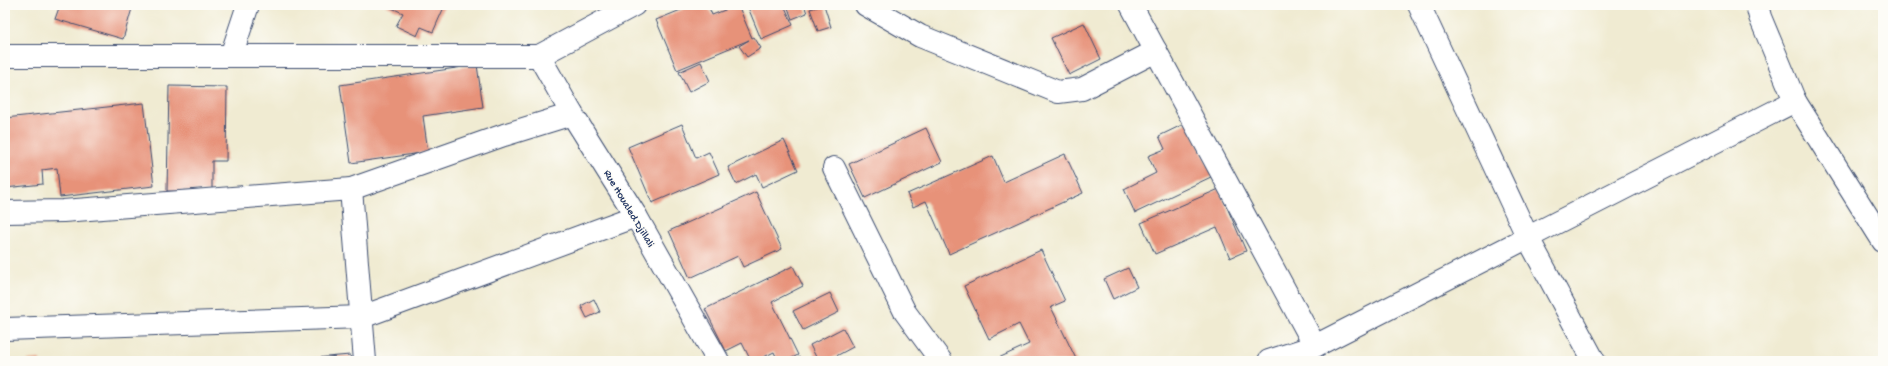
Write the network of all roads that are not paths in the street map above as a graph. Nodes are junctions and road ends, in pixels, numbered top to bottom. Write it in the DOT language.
graph roads {
  1 [pos="248,5"];
  2 [pos="634,5"];
  3 [pos="866,5"];
  4 [pos="1131,5"];
  5 [pos="1419,5"];
  6 [pos="1756,5"];
  7 [pos="1156,51"];
  8 [pos="5,56"];
  9 [pos="231,56"];
  10 [pos="539,56"];
  11 [pos="1795,101"];
  12 [pos="572,114"];
  13 [pos="834,168"];
  14 [pos="351,189"];
  15 [pos="5,212"];
  16 [pos="636,216"];
  17 [pos="1528,238"];
  18 [pos="1883,241"];
  19 [pos="362,317"];
  20 [pos="5,329"];
  21 [pos="1315,346"];
  22 [pos="365,361"];
  23 [pos="718,361"];
  24 [pos="940,361"];
  25 [pos="1269,361"];
  26 [pos="1594,361"];
  1 -- 9 [label="street"];
  2 -- 10 [label="street"];
  3 -- 7 [label="street"];
  4 -- 7 [label="street"];
  5 -- 17 [label="street"];
  6 -- 11 [label="street"];
  7 -- 21 [label="street"];
  8 -- 9 [label="street"];
  9 -- 10 [label="street"];
  10 -- 12 [label="street, Rue Houaled Djillali"];
  11 -- 17 [label="street"];
  11 -- 18 [label="street"];
  12 -- 14 [label="street"];
  12 -- 16 [label="street, Rue Houaled Djillali"];
  13 -- 24 [label="street"];
  14 -- 15 [label="street"];
  14 -- 19 [label="street"];
  16 -- 19 [label="street"];
  16 -- 23 [label="street, Rue Houaled Djillali"];
  17 -- 21 [label="street"];
  17 -- 26 [label="street"];
  19 -- 20 [label="street"];
  19 -- 22 [label="street"];
  21 -- 25 [label="street"];
}
